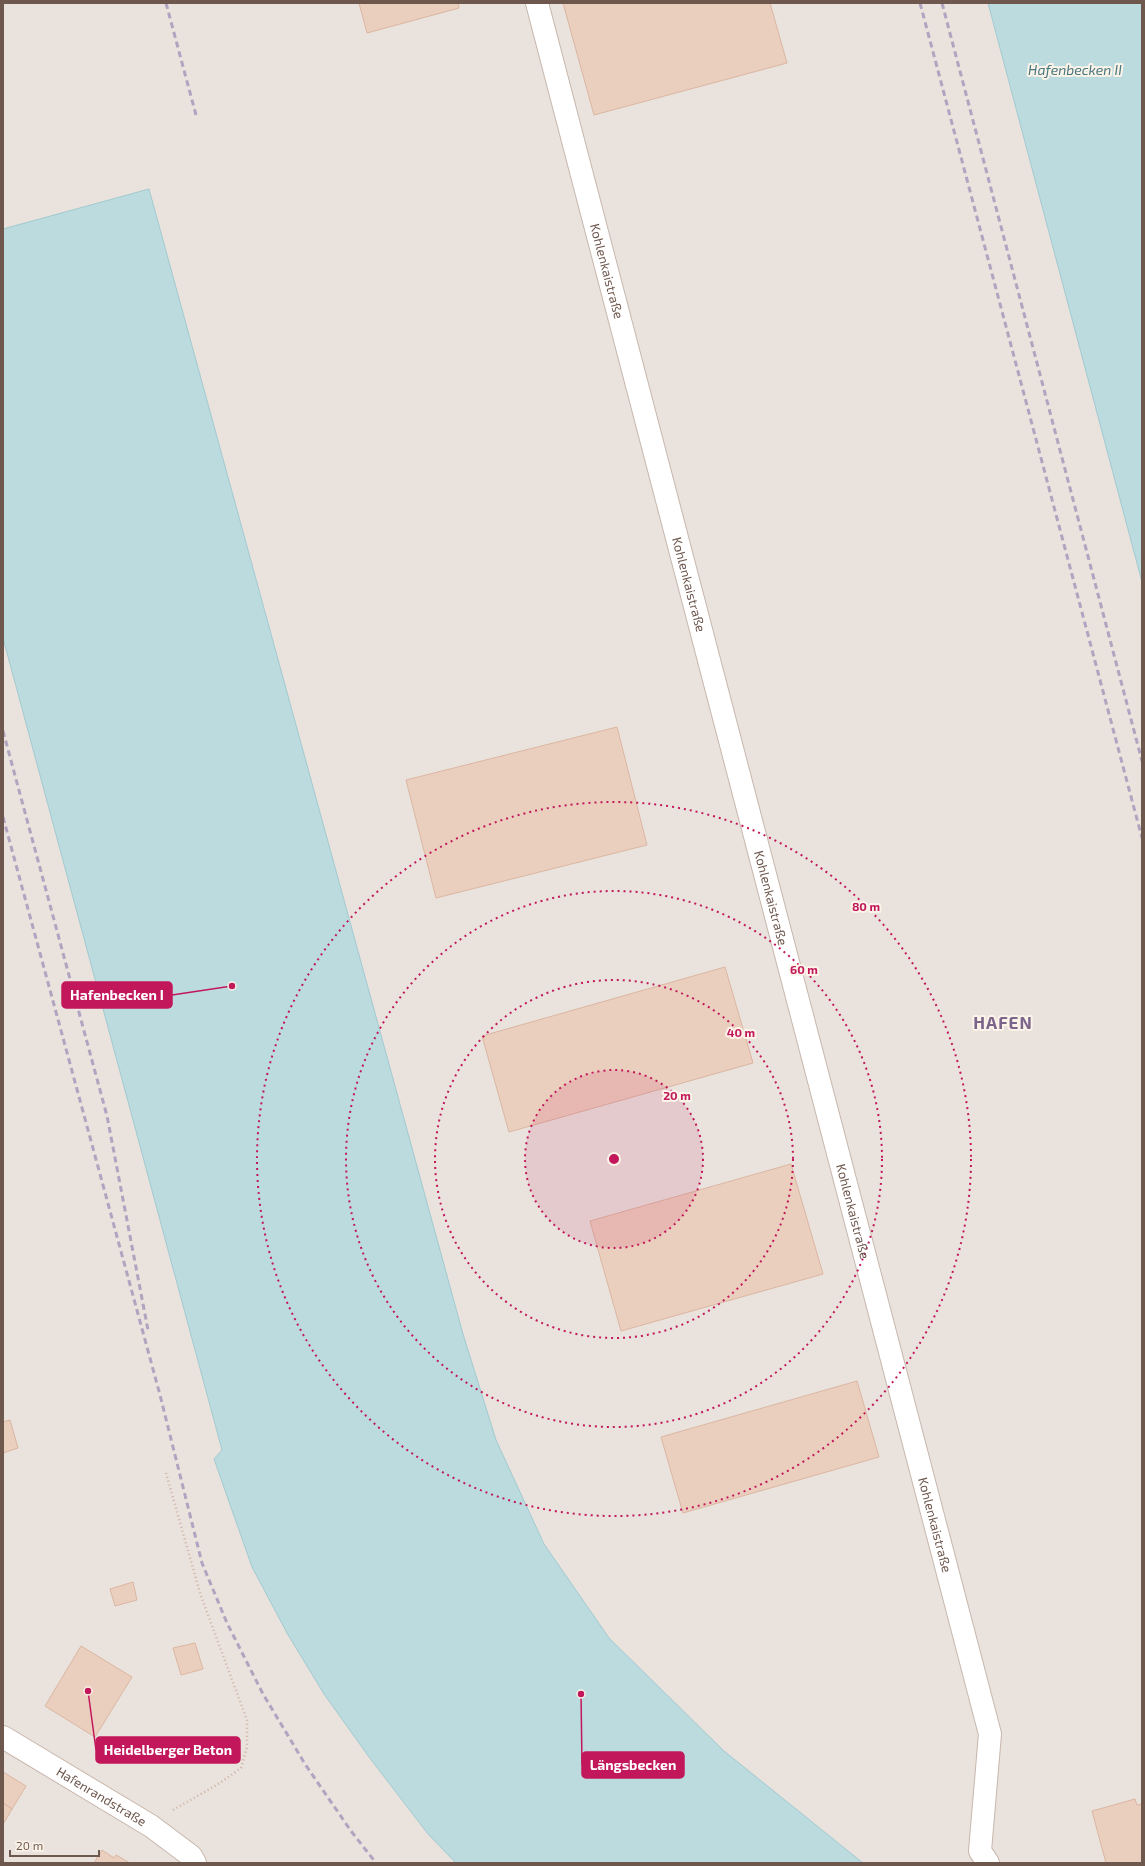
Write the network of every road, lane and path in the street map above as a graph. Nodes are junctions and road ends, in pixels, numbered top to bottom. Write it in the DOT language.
graph roads {
  1 [pos="537,3"];
  2 [pos="166,1473"];
  3 [pos="3,1737"];
  4 [pos="152,1826"];
  5 [pos="195,1863"];
  6 [pos="988,1863"];
  1 -- 6 [label="street, Kohlenkaistraße"];
  2 -- 4 [label="path"];
  3 -- 4 [label="street, Hafenrandstraße"];
  4 -- 5 [label="street, Hafenrandstraße"];
}
